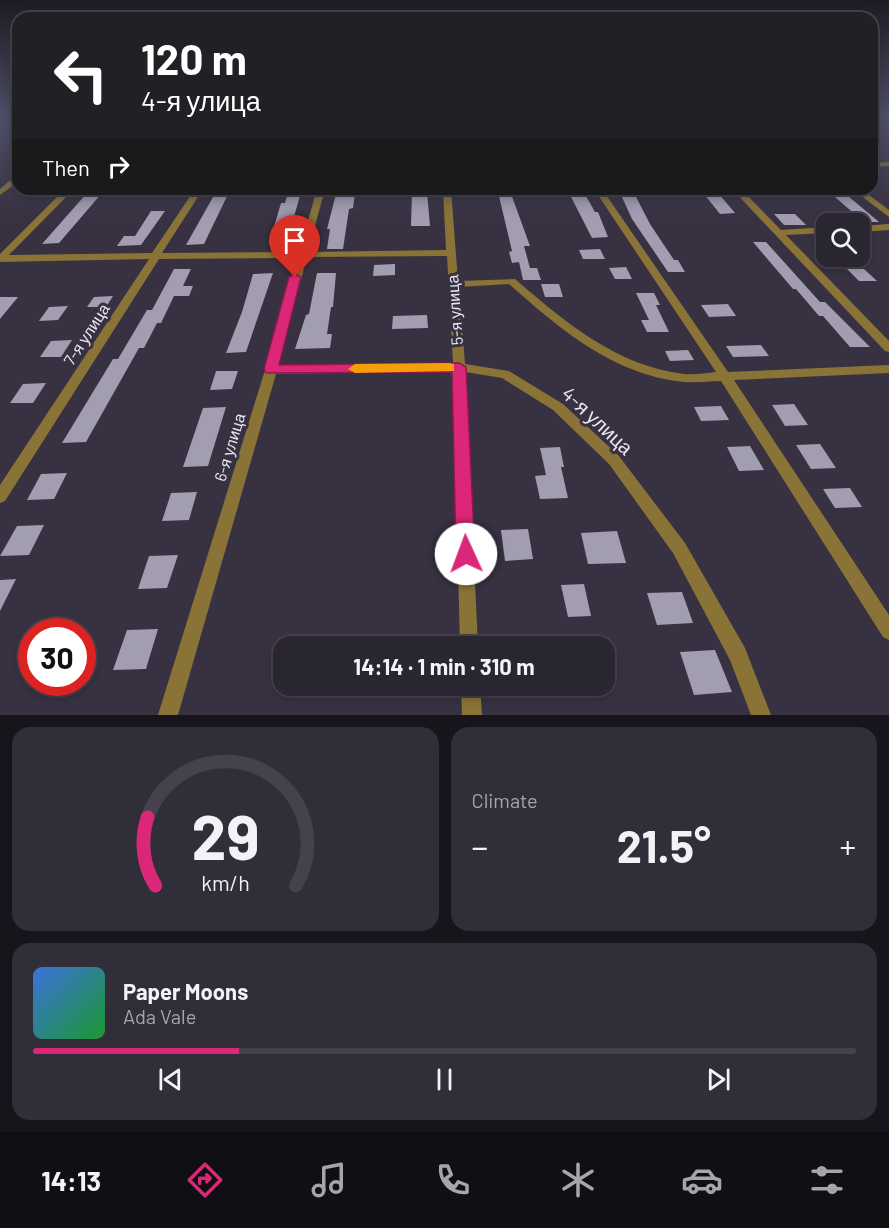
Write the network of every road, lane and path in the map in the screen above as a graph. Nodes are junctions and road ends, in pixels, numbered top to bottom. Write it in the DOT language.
graph roads {
  1 [pos="12,183"];
  2 [pos="0,193"];
  3 [pos="64,195"];
  4 [pos="195,195"];
  5 [pos="319,195"];
  6 [pos="447,195"];
  7 [pos="602,195"];
  8 [pos="742,195"];
  9 [pos="864,195"];
  10 [pos="889,214"];
  11 [pos="889,227"];
  12 [pos="870,228"];
  13 [pos="816,231"];
  14 [pos="781,233"];
  15 [pos="450,253"];
  16 [pos="301,254"];
  17 [pos="157,255"];
  18 [pos="1,258"];
  19 [pos="452,284"];
  20 [pos="889,348"];
  21 [pos="459,367"];
  22 [pos="271,369"];
  23 [pos="889,369"];
  24 [pos="726,378"];
  25 [pos="0,497"];
  26 [pos="889,631"];
  27 [pos="470,636"];
  28 [pos="471,696"];
  29 [pos="168,715"];
  30 [pos="472,715"];
  31 [pos="761,715"];
  1 -- 2 [label="street"];
  3 -- 18 [label="street"];
  4 -- 17 [label="street, 7-я улица"];
  5 -- 16 [label="street, 6-я улица"];
  6 -- 15 [label="street, 5-я улица"];
  7 -- 24 [label="street"];
  8 -- 14 [label="street"];
  9 -- 10 [label="street"];
  11 -- 12 [label="street"];
  13 -- 14 [label="street"];
  14 -- 20 [label="street"];
  15 -- 16 [label="street"];
  15 -- 19 [label="street, 5-я улица"];
  16 -- 17 [label="street"];
  16 -- 22 [label="street, 6-я улица"];
  17 -- 18 [label="street"];
  17 -- 25 [label="street, 7-я улица"];
  19 -- 21 [label="street, 5-я улица"];
  19 -- 24 [label="street"];
  21 -- 22 [label="street, 4-я улица"];
  21 -- 27 [label="street, 5-я улица"];
  21 -- 31 [label="street, 4-я улица"];
  22 -- 29 [label="street, 6-я улица"];
  23 -- 24 [label="street"];
  24 -- 26 [label="street"];
  28 -- 30 [label="street"];
}
